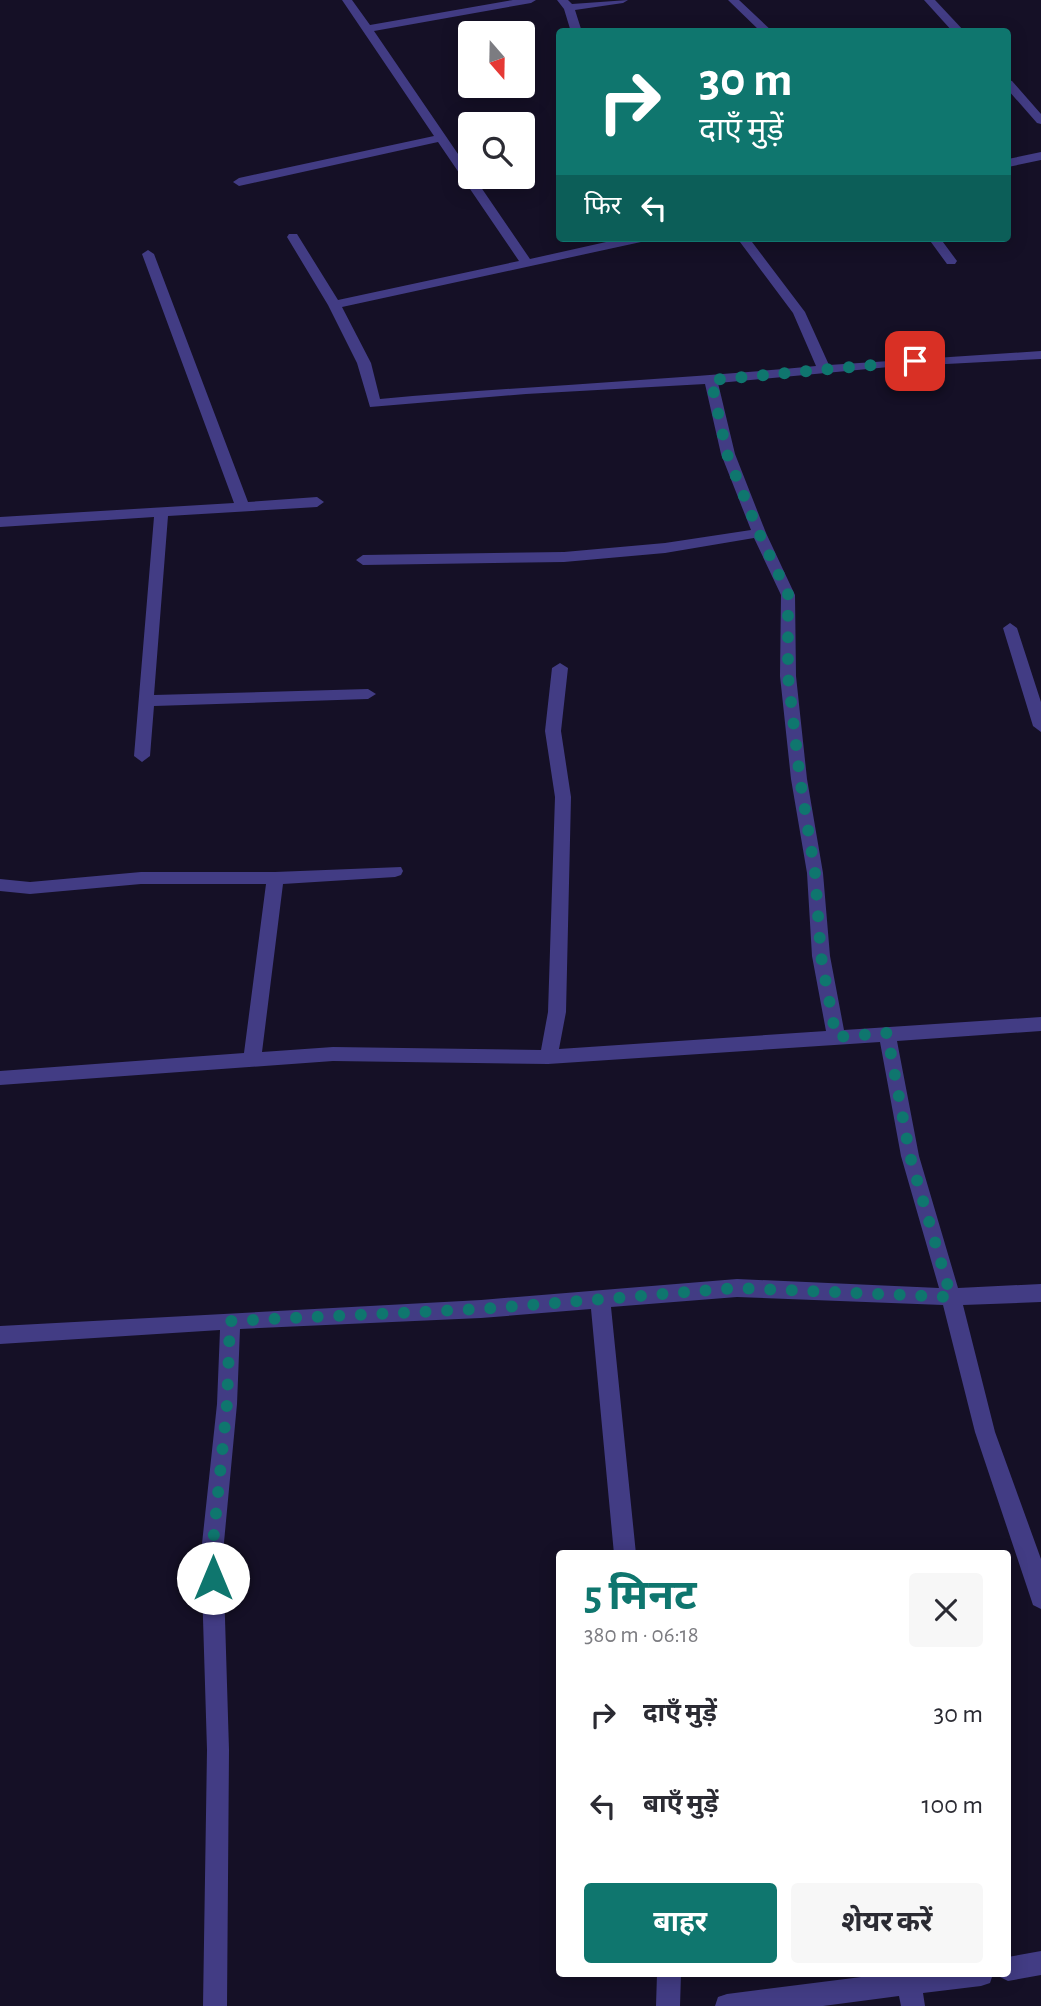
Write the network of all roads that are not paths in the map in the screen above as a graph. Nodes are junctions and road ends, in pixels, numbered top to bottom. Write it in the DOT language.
graph roads {
  1 [pos="347,0"];
  2 [pos="531,0"];
  3 [pos="623,0"];
  4 [pos="733,0"];
  5 [pos="929,0"];
  6 [pos="566,4"];
  7 [pos="575,28"];
  8 [pos="764,28"];
  9 [pos="956,28"];
  10 [pos="368,29"];
  11 [pos="1011,86"];
  12 [pos="1041,121"];
  13 [pos="440,138"];
  14 [pos="1041,156"];
  15 [pos="1011,162"];
  16 [pos="239,181"];
  17 [pos="293,237"];
  18 [pos="621,242"];
  19 [pos="746,242"];
  20 [pos="937,242"];
  21 [pos="148,254"];
  22 [pos="525,261"];
  23 [pos="951,261"];
  24 [pos="334,305"];
  25 [pos="1041,355"];
  26 [pos="824,369"];
  27 [pos="711,380"];
  28 [pos="317,502"];
  29 [pos="243,507"];
  30 [pos="162,512"];
  31 [pos="0,522"];
  32 [pos="759,533"];
  33 [pos="363,560"];
  34 [pos="1010,628"];
  35 [pos="560,668"];
  36 [pos="368,694"];
  37 [pos="146,701"];
  38 [pos="1041,726"];
  39 [pos="142,756"];
  40 [pos="395,870"];
  41 [pos="275,878"];
  42 [pos="0,885"];
  43 [pos="1041,1024"];
  44 [pos="887,1033"];
  45 [pos="836,1037"];
  46 [pos="548,1057"];
  47 [pos="252,1059"];
  48 [pos="0,1078"];
  49 [pos="1041,1293"];
  50 [pos="951,1297"];
  51 [pos="600,1299"];
  52 [pos="230,1321"];
  53 [pos="0,1335"];
  54 [pos="625,1550"];
  55 [pos="1041,1598"];
  56 [pos="1041,1963"];
  57 [pos="1011,1968"];
  58 [pos="669,1977"];
  59 [pos="971,1977"];
  60 [pos="911,1995"];
  61 [pos="215,2006"];
  62 [pos="668,2006"];
  63 [pos="727,2006"];
  1 -- 10 [label="street"];
  2 -- 10 [label="street"];
  3 -- 6 [label="street"];
  4 -- 8 [label="street"];
  5 -- 9 [label="street"];
  6 -- 7 [label="street"];
  10 -- 13 [label="street"];
  11 -- 12 [label="street"];
  13 -- 16 [label="street"];
  13 -- 22 [label="street"];
  14 -- 15 [label="street"];
  17 -- 24 [label="street"];
  18 -- 22 [label="street"];
  19 -- 26 [label="street"];
  20 -- 23 [label="street"];
  21 -- 29 [label="street"];
  22 -- 24 [label="street"];
  24 -- 27 [label="street"];
  25 -- 26 [label="street"];
  26 -- 27 [label="street"];
  27 -- 32 [label="street"];
  28 -- 29 [label="street"];
  29 -- 30 [label="street"];
  30 -- 31 [label="street"];
  30 -- 37 [label="street"];
  32 -- 33 [label="street"];
  32 -- 45 [label="street"];
  34 -- 38 [label="street"];
  35 -- 46 [label="street"];
  36 -- 37 [label="street"];
  37 -- 39 [label="street"];
  40 -- 41 [label="street"];
  41 -- 42 [label="street"];
  41 -- 47 [label="street"];
  43 -- 44 [label="street"];
  44 -- 45 [label="street"];
  44 -- 50 [label="street"];
  45 -- 46 [label="street"];
  46 -- 47 [label="street"];
  47 -- 48 [label="street"];
  49 -- 50 [label="street"];
  50 -- 51 [label="street"];
  50 -- 55 [label="street"];
  51 -- 52 [label="street"];
  51 -- 54 [label="street"];
  52 -- 53 [label="street"];
  52 -- 61 [label="street"];
  56 -- 57 [label="street"];
  58 -- 62 [label="street"];
  59 -- 60 [label="street"];
  60 -- 63 [label="street"];
}
